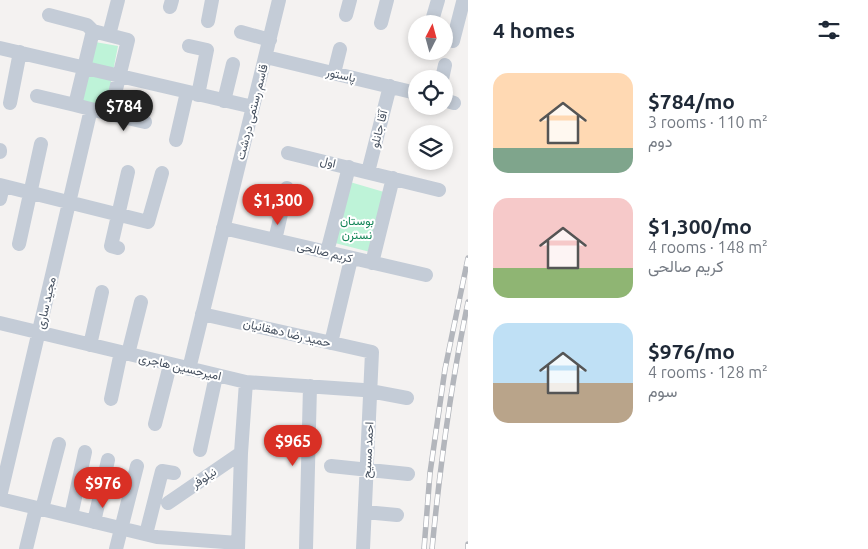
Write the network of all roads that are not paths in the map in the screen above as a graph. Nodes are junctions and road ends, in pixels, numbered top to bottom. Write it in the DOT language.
graph roads {
  1 [pos="118,0"];
  2 [pos="212,0"];
  3 [pos="280,0"];
  4 [pos="350,0"];
  5 [pos="387,0"];
  6 [pos="438,0"];
  7 [pos="462,2"];
  8 [pos="48,15"];
  9 [pos="434,15"];
  10 [pos="346,16"];
  11 [pos="208,21"];
  12 [pos="382,23"];
  13 [pos="93,31"];
  14 [pos="241,32"];
  15 [pos="109,35"];
  16 [pos="270,40"];
  17 [pos="453,42"];
  18 [pos="189,46"];
  19 [pos="0,48"];
  20 [pos="340,49"];
  21 [pos="20,52"];
  22 [pos="266,57"];
  23 [pos="233,64"];
  24 [pos="445,64"];
  25 [pos="84,67"];
  26 [pos="444,70"];
  27 [pos="334,73"];
  28 [pos="119,76"];
  29 [pos="390,86"];
  30 [pos="408,91"];
  31 [pos="192,93"];
  32 [pos="37,96"];
  33 [pos="224,101"];
  34 [pos="10,103"];
  35 [pos="75,105"];
  36 [pos="253,108"];
  37 [pos="91,109"];
  38 [pos="110,114"];
  39 [pos="145,122"];
  40 [pos="176,140"];
  41 [pos="41,144"];
  42 [pos="288,153"];
  43 [pos="348,167"];
  44 [pos="128,172"];
  45 [pos="368,172"];
  46 [pos="162,173"];
  47 [pos="392,178"];
  48 [pos="287,188"];
  49 [pos="1,190"];
  50 [pos="439,190"];
  51 [pos="32,194"];
  52 [pos="69,203"];
  53 [pos="119,215"];
  54 [pos="223,228"];
  55 [pos="275,240"];
  56 [pos="20,244"];
  57 [pos="118,248"];
  58 [pos="327,252"];
  59 [pos="351,259"];
  60 [pos="372,263"];
  61 [pos="426,275"];
  62 [pos="102,292"];
  63 [pos="141,302"];
  64 [pos="202,314"];
  65 [pos="0,323"];
  66 [pos="39,333"];
  67 [pos="331,343"];
  68 [pos="90,345"];
  69 [pos="372,352"];
  70 [pos="124,353"];
  71 [pos="170,365"];
  72 [pos="189,369"];
  73 [pos="216,376"];
  74 [pos="246,382"];
  75 [pos="310,386"];
  76 [pos="367,390"];
  77 [pos="406,398"];
  78 [pos="111,399"];
  79 [pos="155,424"];
  80 [pos="59,444"];
  81 [pos="200,450"];
  82 [pos="85,452"];
  83 [pos="241,453"];
  84 [pos="108,460"];
  85 [pos="137,466"];
  86 [pos="331,466"];
  87 [pos="367,469"];
  88 [pos="174,474"];
  89 [pos="408,474"];
  90 [pos="0,498"];
  91 [pos="168,503"];
  92 [pos="39,509"];
  93 [pos="365,512"];
  94 [pos="397,515"];
  95 [pos="71,516"];
  96 [pos="94,522"];
  97 [pos="121,528"];
  98 [pos="152,540"];
  99 [pos="238,546"];
  100 [pos="26,549"];
  101 [pos="116,549"];
  102 [pos="306,549"];
  103 [pos="363,549"];
  1 -- 15 [label="street"];
  2 -- 11 [label="street"];
  3 -- 16 [label="street, قاسم رستمی دردشت"];
  4 -- 10 [label="street"];
  5 -- 12 [label="street"];
  6 -- 9 [label="street"];
  7 -- 17 [label="street"];
  8 -- 13 [label="street"];
  13 -- 15 [label="street"];
  13 -- 25 [label="street"];
  14 -- 16 [label="street"];
  15 -- 28 [label="street"];
  16 -- 22 [label="street, قاسم رستمی دردشت"];
  18 -- 31 [label="street"];
  19 -- 21 [label="street"];
  20 -- 27 [label="street"];
  21 -- 25 [label="street"];
  21 -- 34 [label="street"];
  22 -- 27 [label="street, پاستور"];
  22 -- 36 [label="street, قاسم رستمی دردشت"];
  23 -- 33 [label="street"];
  24 -- 26 [label="street"];
  25 -- 28 [label="street"];
  25 -- 35 [label="street"];
  27 -- 29 [label="street, پاستور"];
  28 -- 31 [label="street"];
  28 -- 38 [label="street"];
  29 -- 30 [label="street, پاستور"];
  29 -- 45 [label="street, آقا جانلو"];
  31 -- 33 [label="street"];
  31 -- 40 [label="street"];
  32 -- 35 [label="street"];
  33 -- 36 [label="street"];
  35 -- 37 [label="street"];
  36 -- 54 [label="street, قاسم رستمی دردشت"];
  37 -- 38 [label="street"];
  37 -- 52 [label="street, مجید ساری"];
  38 -- 39 [label="street"];
  41 -- 51 [label="street"];
  42 -- 43 [label="street, اول"];
  43 -- 45 [label="street, اول"];
  43 -- 58 [label="street"];
  44 -- 53 [label="street"];
  45 -- 47 [label="street, اول"];
  46 -- 53 [label="street"];
  47 -- 50 [label="street, اول"];
  47 -- 60 [label="street"];
  48 -- 55 [label="street"];
  49 -- 51 [label="street"];
  51 -- 52 [label="street"];
  51 -- 56 [label="street"];
  52 -- 53 [label="street"];
  52 -- 66 [label="street, مجید ساری"];
  53 -- 57 [label="street"];
  54 -- 55 [label="street, کریم صالحی"];
  54 -- 64 [label="street, قاسم رستمی دردشت"];
  55 -- 58 [label="street, کریم صالحی"];
  58 -- 59 [label="street, کریم صالحی"];
  59 -- 60 [label="street, کریم صالحی"];
  59 -- 67 [label="street"];
  60 -- 61 [label="street, کریم صالحی"];
  62 -- 68 [label="street"];
  63 -- 70 [label="street"];
  64 -- 67 [label="street, حمید رضا دهقانیان"];
  64 -- 72 [label="street, قاسم رستمی دردشت"];
  65 -- 66 [label="street, امیرحسین هاجری"];
  66 -- 68 [label="street, امیرحسین هاجری"];
  66 -- 90 [label="street, مجید ساری"];
  67 -- 69 [label="street, حمید رضا دهقانیان"];
  68 -- 70 [label="street, امیرحسین هاجری"];
  69 -- 76 [label="street, احمد مسیح"];
  70 -- 71 [label="street, امیرحسین هاجری"];
  70 -- 78 [label="street"];
  71 -- 72 [label="street, امیرحسین هاجری"];
  71 -- 79 [label="street"];
  72 -- 73 [label="street, امیرحسین هاجری"];
  73 -- 74 [label="street, امیرحسین هاجری"];
  73 -- 81 [label="street"];
  74 -- 75 [label="street, امیرحسین هاجری"];
  74 -- 83 [label="street"];
  75 -- 76 [label="street, امیرحسین هاجری"];
  75 -- 102 [label="street"];
  76 -- 77 [label="street, امیرحسین هاجری"];
  76 -- 87 [label="street, احمد مسیح"];
  80 -- 92 [label="street"];
  82 -- 95 [label="street"];
  83 -- 91 [label="street, نیلوفر"];
  83 -- 99 [label="street"];
  84 -- 96 [label="street"];
  85 -- 97 [label="street"];
  86 -- 87 [label="street"];
  87 -- 89 [label="street"];
  87 -- 93 [label="street, احمد مسیح"];
  88 -- 98 [label="street"];
  90 -- 92 [label="street"];
  92 -- 95 [label="street"];
  92 -- 100 [label="street"];
  93 -- 94 [label="street"];
  93 -- 103 [label="street, احمد مسیح"];
  95 -- 96 [label="street"];
  96 -- 97 [label="street"];
  97 -- 98 [label="street"];
  97 -- 101 [label="street"];
  98 -- 99 [label="street"];
}
